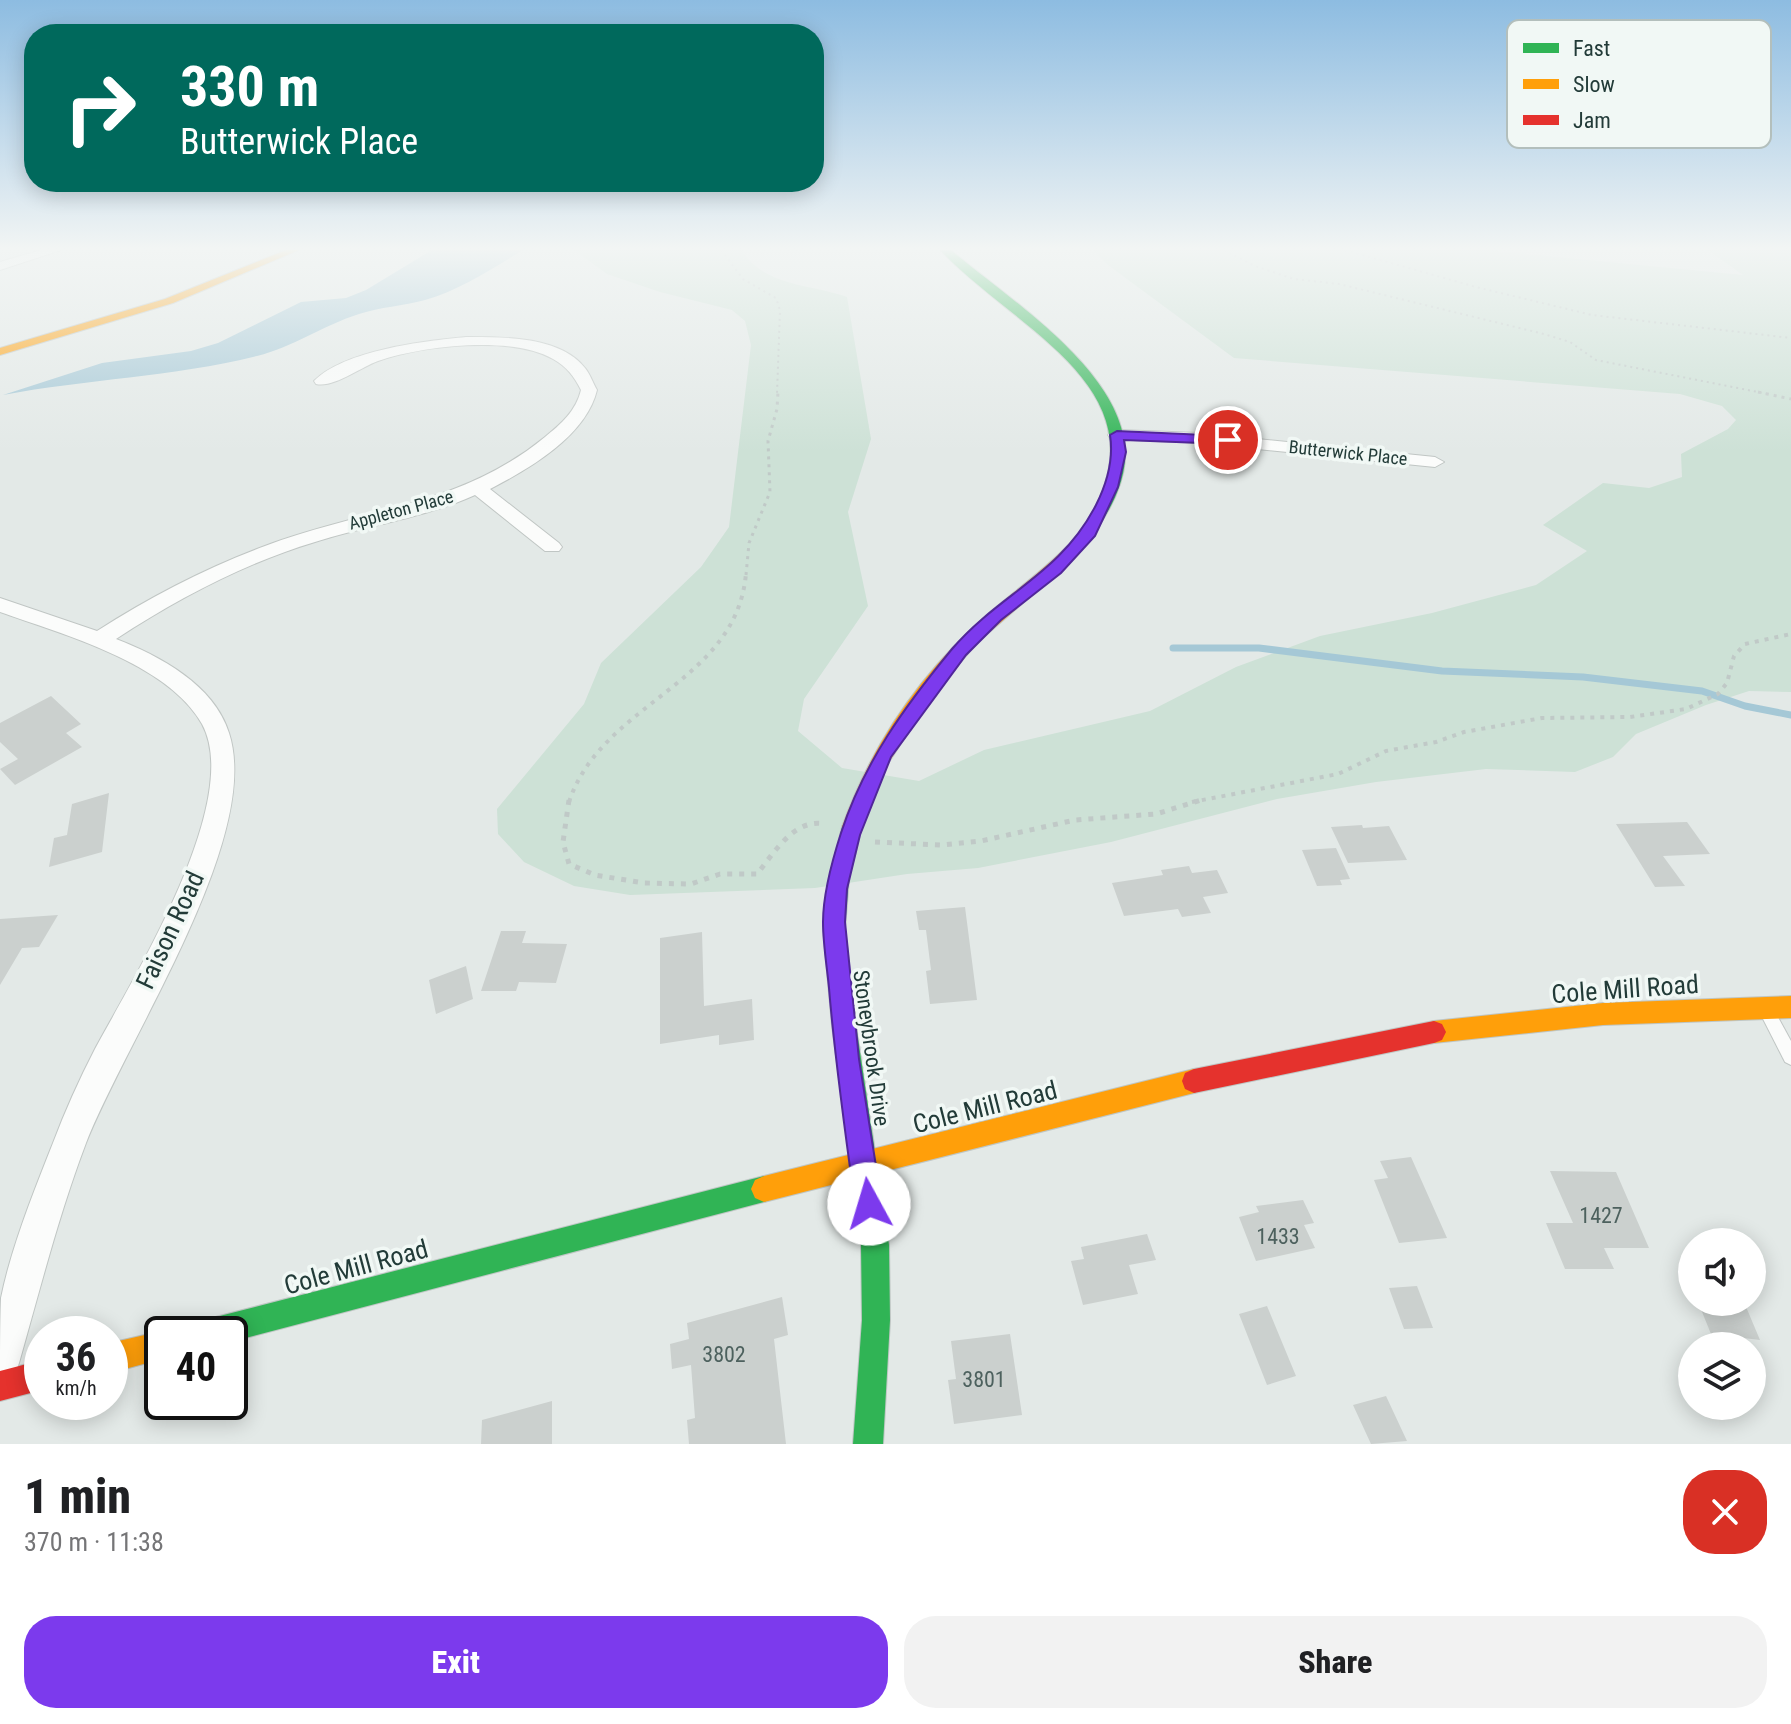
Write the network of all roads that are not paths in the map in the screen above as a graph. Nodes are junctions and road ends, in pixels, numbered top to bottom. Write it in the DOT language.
graph roads {
  1 [pos="115,317"];
  2 [pos="1022,317"];
  3 [pos="0,352"];
  4 [pos="322,381"];
  5 [pos="1117,435"];
  6 [pos="1435,462"];
  7 [pos="476,487"];
  8 [pos="552,547"];
  9 [pos="0,605"];
  10 [pos="97,641"];
  11 [pos="1765,1007"];
  12 [pos="1791,1007"];
  13 [pos="1791,1057"];
  14 [pos="864,1163"];
  15 [pos="248,1323"];
  16 [pos="0,1363"];
  17 [pos="24,1380"];
  18 [pos="0,1386"];
  19 [pos="868,1444"];
  1 -- 3 [label="street"];
  2 -- 5 [label="street"];
  4 -- 7 [label="street, Appleton Place"];
  5 -- 6 [label="street, Butterwick Place"];
  5 -- 14 [label="street, Stoneybrook Drive"];
  7 -- 8 [label="street"];
  7 -- 10 [label="street, Appleton Place"];
  9 -- 10 [label="street, Faison Road"];
  10 -- 16 [label="street, Faison Road"];
  11 -- 12 [label="street, Cole Mill Road"];
  11 -- 13 [label="lane"];
  11 -- 14 [label="street, Cole Mill Road"];
  14 -- 15 [label="street, Cole Mill Road"];
  14 -- 19 [label="street, Stoneybrook Drive"];
  17 -- 18 [label="street"];
}
